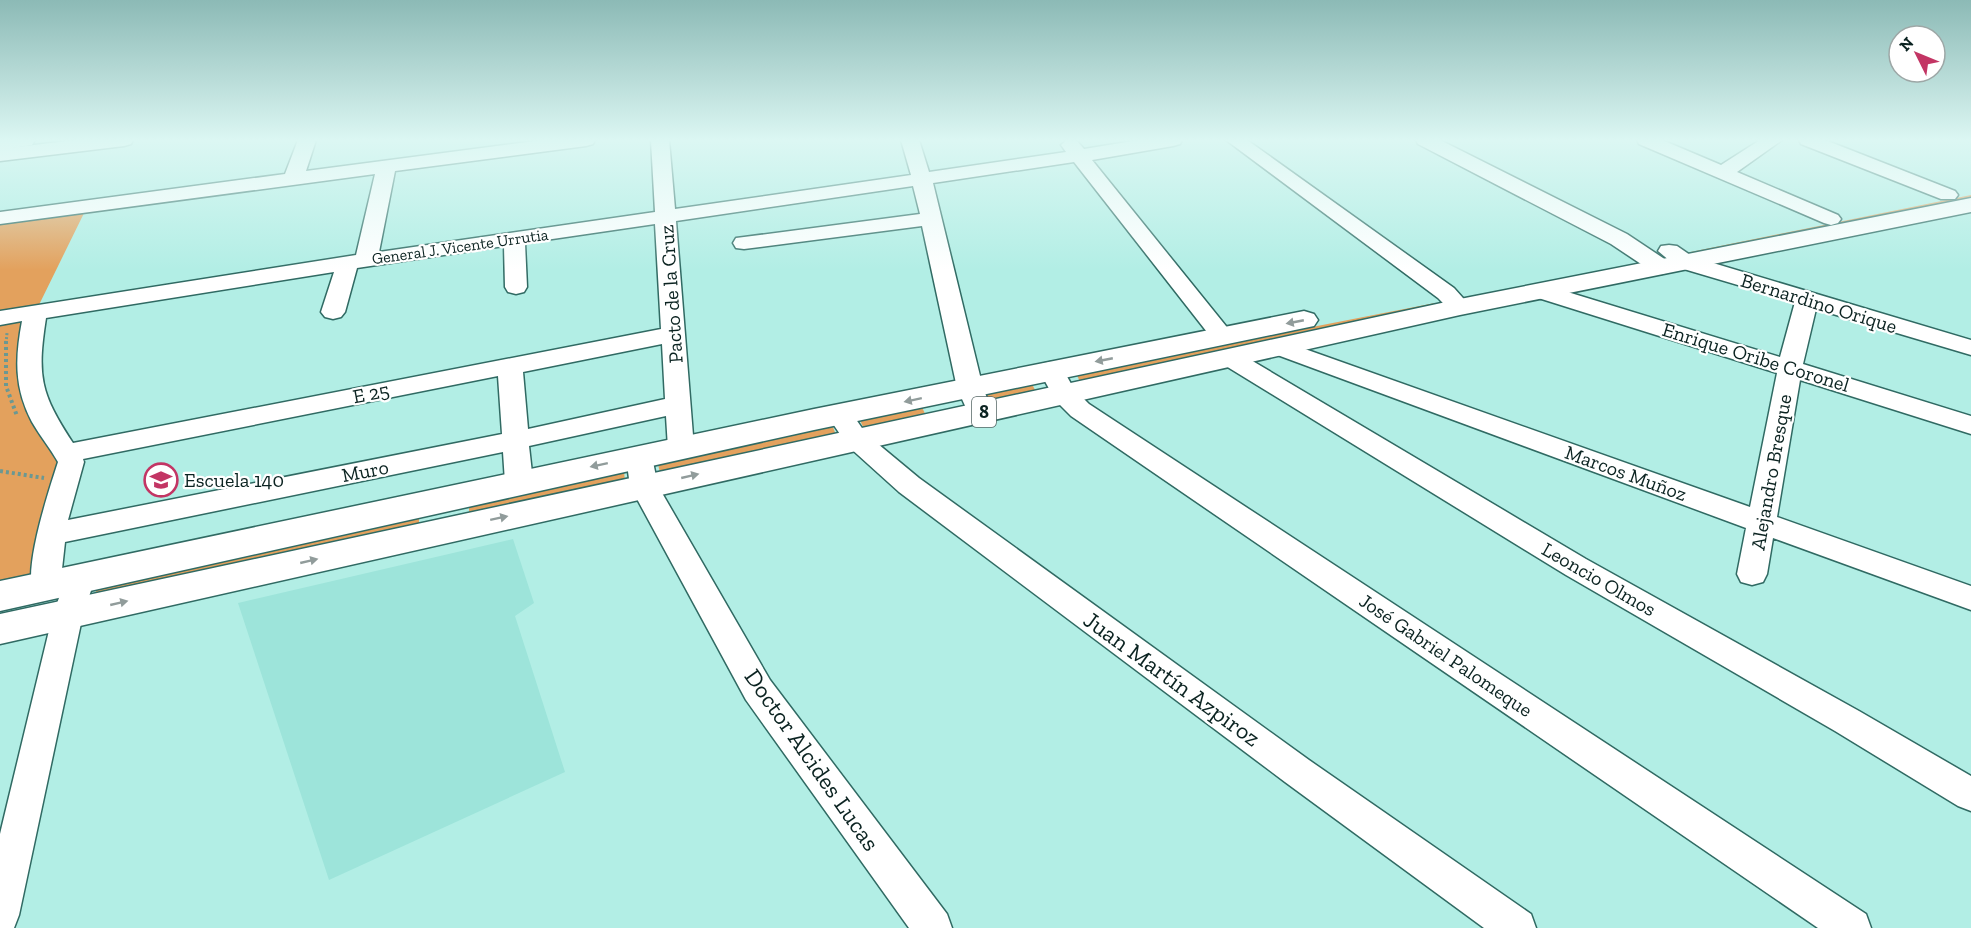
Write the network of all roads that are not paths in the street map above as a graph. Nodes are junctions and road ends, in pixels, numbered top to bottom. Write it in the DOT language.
graph roads {
  1 [pos="268,183"];
  2 [pos="381,183"];
  3 [pos="663,183"];
  4 [pos="898,183"];
  5 [pos="923,183"];
  6 [pos="1100,183"];
  7 [pos="1294,183"];
  8 [pos="1510,183"];
  9 [pos="1749,183"];
  10 [pos="1926,183"];
  11 [pos="1963,197"];
  12 [pos="666,216"];
  13 [pos="0,218"];
  14 [pos="931,219"];
  15 [pos="1831,219"];
  16 [pos="514,238"];
  17 [pos="744,243"];
  18 [pos="1666,259"];
  19 [pos="357,261"];
  20 [pos="516,287"];
  21 [pos="1540,291"];
  22 [pos="1453,300"];
  23 [pos="1807,300"];
  24 [pos="36,311"];
  25 [pos="333,312"];
  26 [pos="0,318"];
  27 [pos="675,334"];
  28 [pos="1226,347"];
  29 [pos="1280,348"];
  30 [pos="1971,348"];
  31 [pos="510,366"];
  32 [pos="1790,368"];
  33 [pos="1058,382"];
  34 [pos="975,400"];
  35 [pos="678,405"];
  36 [pos="1971,424"];
  37 [pos="849,428"];
  38 [pos="516,441"];
  39 [pos="681,448"];
  40 [pos="67,453"];
  41 [pos="642,472"];
  42 [pos="519,482"];
  43 [pos="445,498"];
  44 [pos="1761,522"];
  45 [pos="445,530"];
  46 [pos="51,534"];
  47 [pos="1752,574"];
  48 [pos="80,579"];
  49 [pos="45,587"];
  50 [pos="0,596"];
  51 [pos="1971,597"];
  52 [pos="68,614"];
  53 [pos="0,629"];
  54 [pos="1971,795"];
  55 [pos="0,915"];
  56 [pos="933,928"];
  57 [pos="1516,928"];
  58 [pos="1852,928"];
  1 -- 13 [label="street"];
  2 -- 19 [label="street"];
  3 -- 12 [label="street, Pacto de la Cruz"];
  4 -- 12 [label="street, General J. Vicente Urrutia"];
  5 -- 14 [label="street"];
  6 -- 28 [label="street"];
  7 -- 22 [label="street"];
  8 -- 18 [label="street, Bernardino Orique"];
  9 -- 15 [label="street"];
  10 -- 11 [label="street"];
  11 -- 15 [label="main road, 8"];
  11 -- 18 [label="main road, 8"];
  12 -- 16 [label="street, General J. Vicente Urrutia"];
  12 -- 27 [label="street, Pacto de la Cruz"];
  14 -- 17 [label="street"];
  14 -- 34 [label="street"];
  15 -- 18 [label="main road, 8"];
  16 -- 19 [label="street, General J. Vicente Urrutia"];
  16 -- 20 [label="street"];
  18 -- 21 [label="main road, 8"];
  18 -- 22 [label="main road, 8"];
  18 -- 23 [label="street, Bernardino Orique"];
  19 -- 24 [label="street, General J. Vicente Urrutia"];
  19 -- 25 [label="street"];
  21 -- 22 [label="main road, 8"];
  21 -- 32 [label="street, Enrique Oribe Coronel"];
  22 -- 28 [label="main road, 8, one-way"];
  22 -- 29 [label="main road, 8"];
  23 -- 30 [label="street, Bernardino Orique"];
  23 -- 32 [label="street, Alejandro Bresque"];
  24 -- 26 [label="street, General J. Vicente Urrutia"];
  24 -- 40 [label="street"];
  27 -- 31 [label="street, E 25"];
  27 -- 35 [label="street, Pacto de la Cruz"];
  28 -- 29 [label="main road, 8"];
  28 -- 33 [label="main road, 8"];
  28 -- 54 [label="street, Leoncio Olmos"];
  29 -- 44 [label="street, Marcos Muñoz"];
  31 -- 38 [label="street"];
  31 -- 40 [label="street, E 25"];
  32 -- 36 [label="street, Enrique Oribe Coronel"];
  32 -- 44 [label="street, Alejandro Bresque"];
  33 -- 34 [label="main road, 8"];
  33 -- 58 [label="street, José Gabriel Palomeque"];
  34 -- 37 [label="main road, 8"];
  35 -- 38 [label="street, Muro"];
  35 -- 39 [label="street, Pacto de la Cruz"];
  37 -- 39 [label="main road, 8"];
  41 -- 37 [label="main road, 8, one-way"];
  37 -- 57 [label="street, Juan Martín Azpiroz"];
  38 -- 42 [label="street"];
  38 -- 46 [label="street, Muro"];
  39 -- 41 [label="main road, 8"];
  40 -- 46 [label="street"];
  41 -- 42 [label="main road, 8, one-way"];
  45 -- 41 [label="main road, 8, one-way"];
  41 -- 56 [label="street, Doctor Alcides Lucas"];
  42 -- 43 [label="main road, 8"];
  43 -- 45 [label="street"];
  43 -- 48 [label="main road, 8"];
  44 -- 47 [label="street, Alejandro Bresque"];
  44 -- 51 [label="street, Marcos Muñoz"];
  52 -- 45 [label="main road, 8, one-way"];
  46 -- 49 [label="street"];
  48 -- 49 [label="main road, 8"];
  48 -- 52 [label="street"];
  49 -- 50 [label="main road, 8"];
  52 -- 53 [label="main road, 8"];
  52 -- 55 [label="street"];
}
